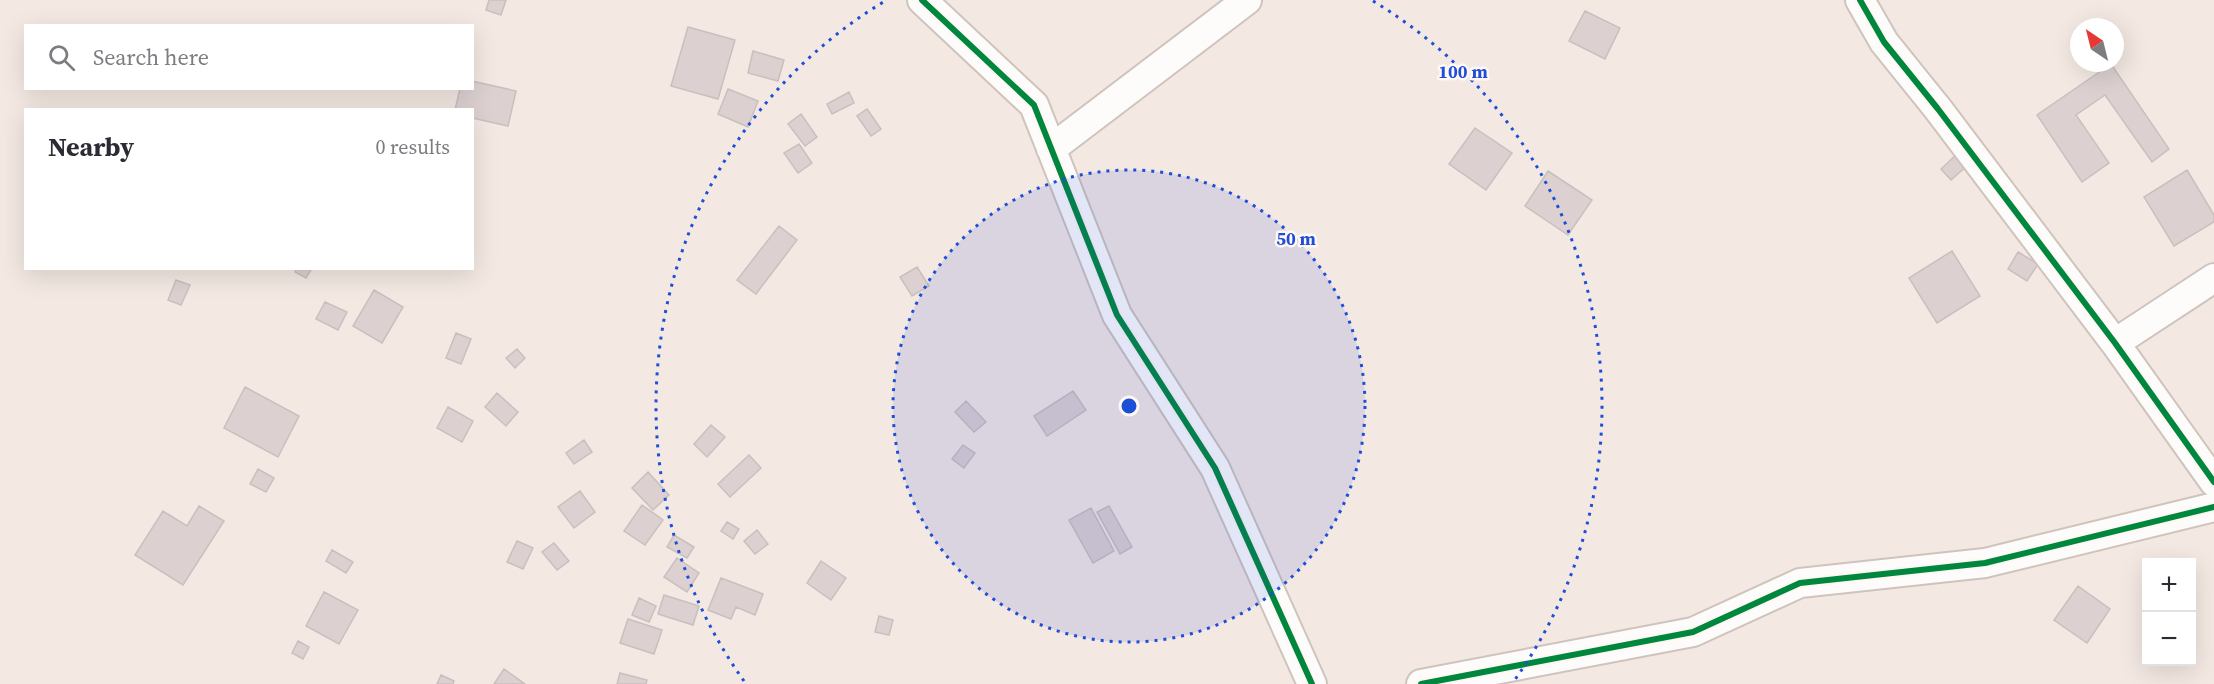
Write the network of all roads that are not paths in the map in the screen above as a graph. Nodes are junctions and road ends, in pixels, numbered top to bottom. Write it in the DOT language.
graph roads {
  1 [pos="922,0"];
  2 [pos="1247,0"];
  3 [pos="1860,0"];
  4 [pos="1051,149"];
  5 [pos="2214,278"];
  6 [pos="2115,343"];
  7 [pos="2213,478"];
  8 [pos="2214,507"];
  9 [pos="1312,684"];
  10 [pos="1421,684"];
  1 -- 4 [label="street"];
  2 -- 4 [label="street"];
  3 -- 6 [label="street"];
  4 -- 9 [label="street"];
  5 -- 6 [label="street"];
  6 -- 7 [label="street"];
  8 -- 10 [label="street"];
}
